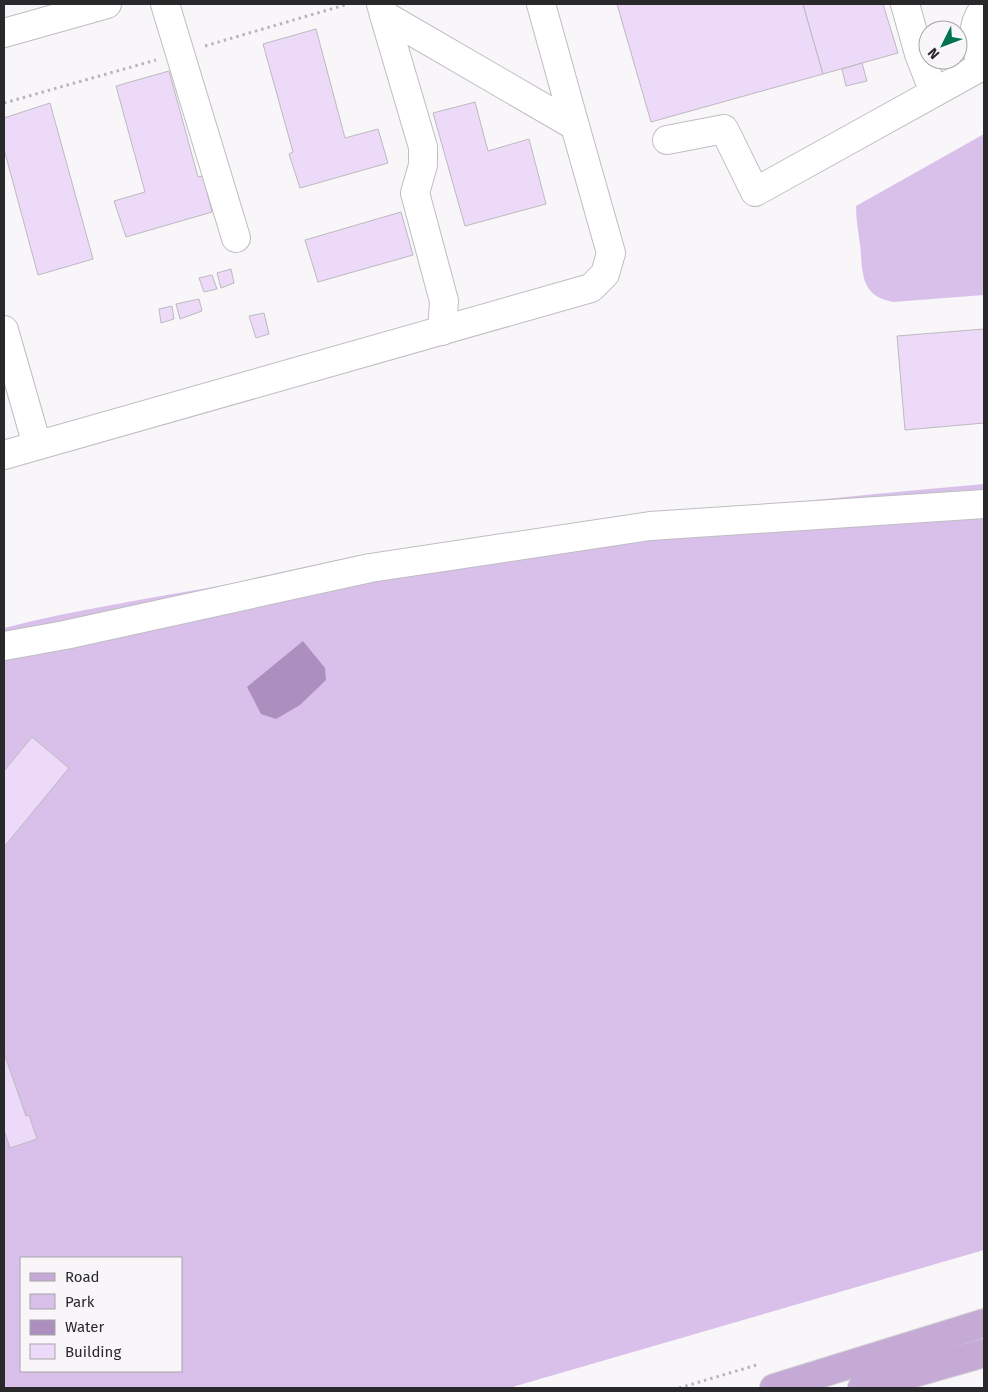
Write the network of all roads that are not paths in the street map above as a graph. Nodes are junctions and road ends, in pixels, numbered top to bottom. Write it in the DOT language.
graph roads {
  1 [pos="107,4"];
  2 [pos="165,4"];
  3 [pos="541,4"];
  4 [pos="905,4"];
  5 [pos="984,8"];
  6 [pos="383,9"];
  7 [pos="4,33"];
  8 [pos="984,64"];
  9 [pos="934,92"];
  10 [pos="575,126"];
  11 [pos="667,140"];
  12 [pos="236,238"];
  13 [pos="4,330"];
  14 [pos="442,331"];
  15 [pos="37,445"];
  16 [pos="4,455"];
  17 [pos="984,504"];
  18 [pos="4,646"];
  19 [pos="984,1323"];
  20 [pos="984,1353"];
  21 [pos="774,1388"];
  22 [pos="862,1388"];
  1 -- 7 [label="street"];
  2 -- 12 [label="street"];
  3 -- 10 [label="street"];
  4 -- 9 [label="street"];
  5 -- 8 [label="street"];
  6 -- 10 [label="street"];
  6 -- 14 [label="street"];
  8 -- 9 [label="street"];
  9 -- 11 [label="street"];
  10 -- 14 [label="street"];
  13 -- 15 [label="street"];
  14 -- 15 [label="street"];
  15 -- 16 [label="street"];
  17 -- 18 [label="street"];
  19 -- 21 [label="main road"];
  20 -- 22 [label="main road"];
}
